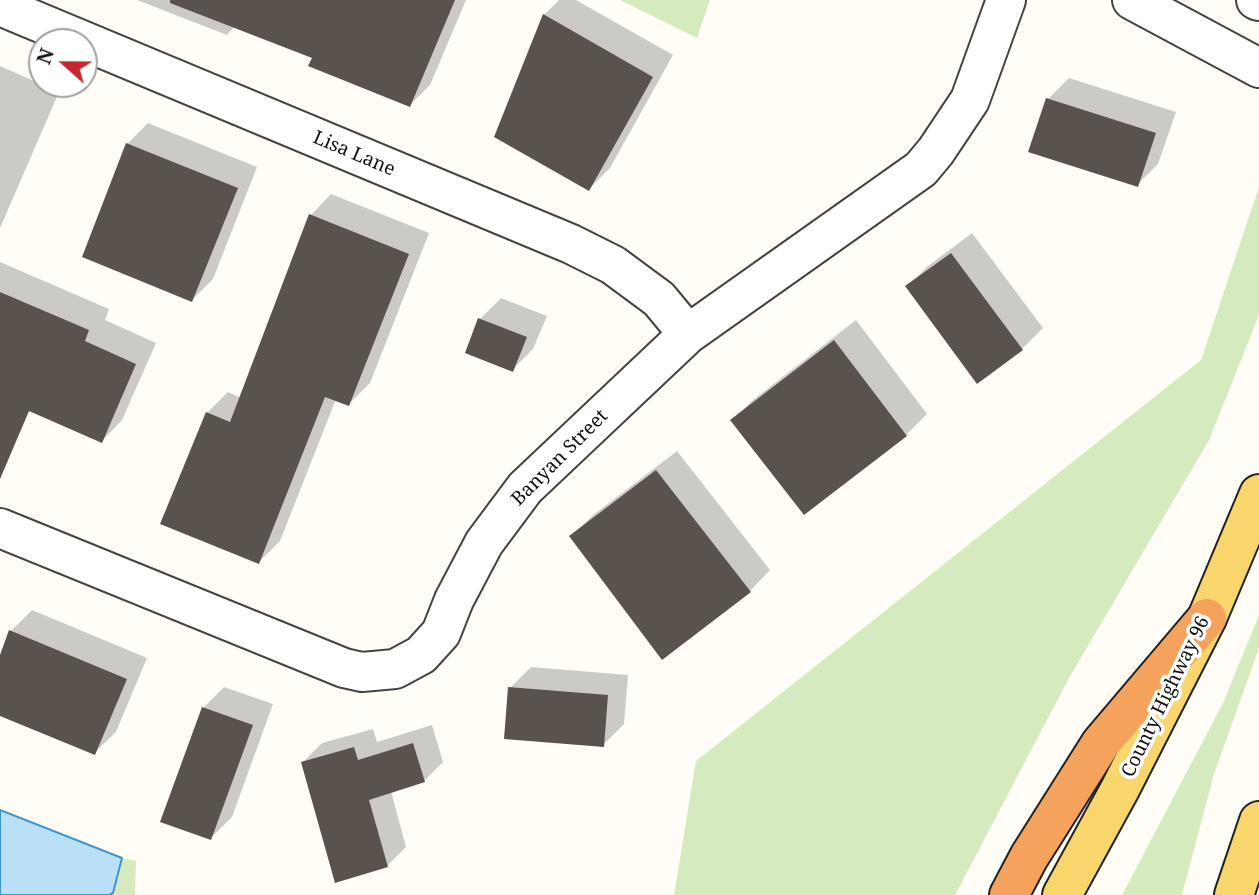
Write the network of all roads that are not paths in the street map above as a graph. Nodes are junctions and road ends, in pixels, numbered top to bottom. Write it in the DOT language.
graph roads {
  1 [pos="1006,0"];
  2 [pos="1132,0"];
  3 [pos="0,6"];
  4 [pos="1259,68"];
  5 [pos="688,334"];
  6 [pos="1259,494"];
  7 [pos="0,528"];
  8 [pos="1207,618"];
  9 [pos="1259,821"];
  10 [pos="1009,895"];
  11 [pos="1062,895"];
  12 [pos="1234,895"];
  1 -- 5 [label="street, Banyan Street"];
  2 -- 4 [label="street"];
  3 -- 5 [label="street, Lisa Lane"];
  5 -- 7 [label="street, Banyan Street"];
  6 -- 8 [label="main road, County Highway 96"];
  8 -- 10 [label="highway"];
  8 -- 11 [label="main road, County Highway 96"];
  9 -- 12 [label="main road"];
}
